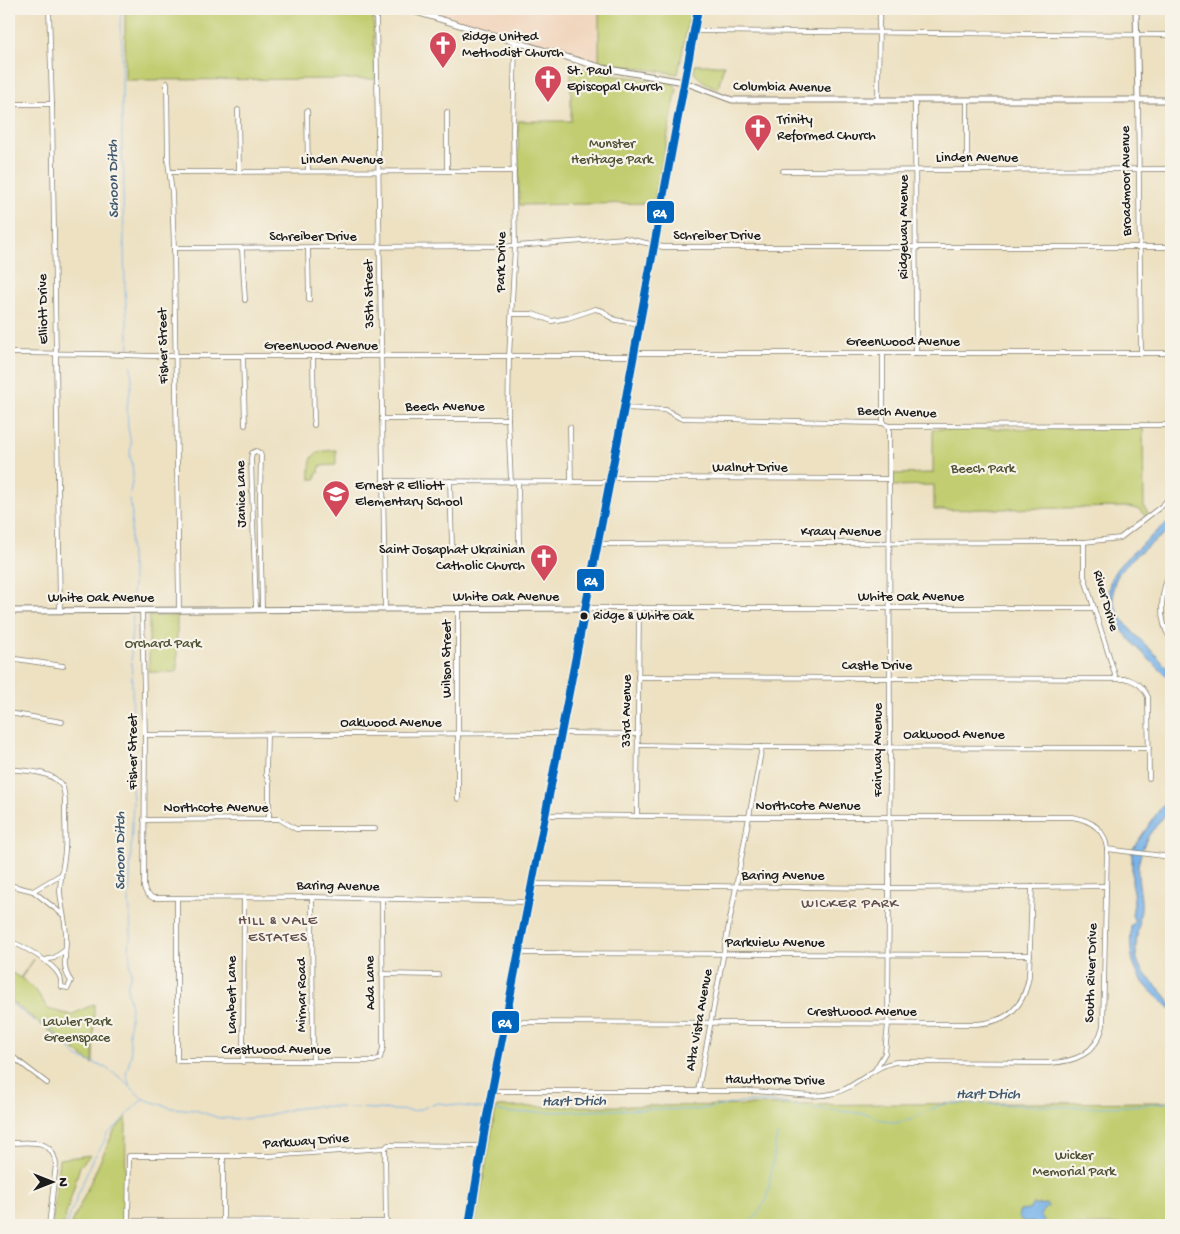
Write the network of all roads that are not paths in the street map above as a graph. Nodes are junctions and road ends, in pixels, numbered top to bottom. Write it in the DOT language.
graph roads {
  1 [pos="49,9"];
  2 [pos="376,9"];
  3 [pos="406,9"];
  4 [pos="698,9"];
  5 [pos="881,9"];
  6 [pos="1136,9"];
  7 [pos="694,31"];
  8 [pos="879,34"];
  9 [pos="1137,35"];
  10 [pos="1171,35"];
  11 [pos="515,43"];
  12 [pos="168,82"];
  13 [pos="684,82"];
  14 [pos="878,100"];
  15 [pos="1138,100"];
  16 [pos="1171,100"];
  17 [pos="915,101"];
  18 [pos="967,101"];
  19 [pos="9,104"];
  20 [pos="52,104"];
  21 [pos="238,110"];
  22 [pos="307,111"];
  23 [pos="447,112"];
  24 [pos="915,169"];
  25 [pos="967,169"];
  26 [pos="1139,170"];
  27 [pos="1171,170"];
  28 [pos="239,171"];
  29 [pos="308,171"];
  30 [pos="379,171"];
  31 [pos="447,171"];
  32 [pos="514,171"];
  33 [pos="782,171"];
  34 [pos="170,172"];
  35 [pos="514,246"];
  36 [pos="654,246"];
  37 [pos="915,246"];
  38 [pos="1139,247"];
  39 [pos="1171,247"];
  40 [pos="174,248"];
  41 [pos="380,248"];
  42 [pos="242,249"];
  43 [pos="308,249"];
  44 [pos="245,300"];
  45 [pos="309,300"];
  46 [pos="512,314"];
  47 [pos="640,324"];
  48 [pos="9,353"];
  49 [pos="916,353"];
  50 [pos="1171,353"];
  51 [pos="56,354"];
  52 [pos="883,354"];
  53 [pos="1141,354"];
  54 [pos="634,355"];
  55 [pos="175,356"];
  56 [pos="243,357"];
  57 [pos="313,357"];
  58 [pos="382,357"];
  59 [pos="509,357"];
  60 [pos="624,408"];
  61 [pos="508,418"];
  62 [pos="382,419"];
  63 [pos="883,424"];
  64 [pos="245,425"];
  65 [pos="314,425"];
  66 [pos="1171,425"];
  67 [pos="888,426"];
  68 [pos="570,427"];
  69 [pos="889,479"];
  70 [pos="610,480"];
  71 [pos="383,481"];
  72 [pos="450,481"];
  73 [pos="511,482"];
  74 [pos="518,482"];
  75 [pos="571,482"];
  76 [pos="1171,495"];
  77 [pos="1084,542"];
  78 [pos="889,543"];
  79 [pos="519,544"];
  80 [pos="598,544"];
  81 [pos="452,546"];
  82 [pos="1171,569"];
  83 [pos="385,608"];
  84 [pos="458,608"];
  85 [pos="586,608"];
  86 [pos="639,608"];
  87 [pos="889,608"];
  88 [pos="1094,608"];
  89 [pos="60,609"];
  90 [pos="179,609"];
  91 [pos="259,609"];
  92 [pos="142,610"];
  93 [pos="9,611"];
  94 [pos="1171,640"];
  95 [pos="9,658"];
  96 [pos="63,666"];
  97 [pos="638,677"];
  98 [pos="890,678"];
  99 [pos="1116,678"];
  100 [pos="9,713"];
  101 [pos="62,722"];
  102 [pos="562,733"];
  103 [pos="266,734"];
  104 [pos="458,734"];
  105 [pos="638,734"];
  106 [pos="145,735"];
  107 [pos="638,745"];
  108 [pos="890,746"];
  109 [pos="762,747"];
  110 [pos="1149,748"];
  111 [pos="9,769"];
  112 [pos="1149,778"];
  113 [pos="458,799"];
  114 [pos="546,815"];
  115 [pos="637,816"];
  116 [pos="749,817"];
  117 [pos="889,818"];
  118 [pos="269,819"];
  119 [pos="144,820"];
  120 [pos="375,829"];
  121 [pos="1107,850"];
  122 [pos="1171,857"];
  123 [pos="60,875"];
  124 [pos="533,884"];
  125 [pos="9,885"];
  126 [pos="1106,886"];
  127 [pos="736,887"];
  128 [pos="1032,887"];
  129 [pos="888,888"];
  130 [pos="33,891"];
  131 [pos="147,894"];
  132 [pos="312,897"];
  133 [pos="176,898"];
  134 [pos="244,898"];
  135 [pos="382,899"];
  136 [pos="530,902"];
  137 [pos="62,914"];
  138 [pos="9,941"];
  139 [pos="64,951"];
  140 [pos="519,953"];
  141 [pos="724,954"];
  142 [pos="887,955"];
  143 [pos="1030,956"];
  144 [pos="44,960"];
  145 [pos="382,974"];
  146 [pos="438,975"];
  147 [pos="506,1022"];
  148 [pos="711,1023"];
  149 [pos="888,1024"];
  150 [pos="9,1054"];
  151 [pos="374,1061"];
  152 [pos="243,1062"];
  153 [pos="313,1062"];
  154 [pos="1048,1062"];
  155 [pos="875,1070"];
  156 [pos="47,1083"];
  157 [pos="492,1091"];
  158 [pos="698,1091"];
  159 [pos="9,1143"];
  160 [pos="483,1146"];
  161 [pos="385,1148"];
  162 [pos="223,1157"];
  163 [pos="128,1223"];
  164 [pos="223,1223"];
  165 [pos="386,1224"];
  166 [pos="49,1225"];
  167 [pos="470,1225"];
  1 -- 20 [label="street, Elliott Drive"];
  2 -- 30 [label="street, 35th Street"];
  3 -- 11 [label="street, Columbia Avenue"];
  4 -- 7 [label="main road"];
  5 -- 8 [label="street"];
  6 -- 9 [label="street, Broadmoor Avenue"];
  7 -- 8 [label="street"];
  7 -- 13 [label="main road"];
  8 -- 9 [label="street"];
  8 -- 14 [label="street"];
  9 -- 10 [label="street"];
  9 -- 15 [label="street, Broadmoor Avenue"];
  11 -- 13 [label="street, Columbia Avenue"];
  11 -- 32 [label="street, Park Drive"];
  12 -- 34 [label="street, Fisher Street"];
  13 -- 14 [label="street, Columbia Avenue"];
  13 -- 36 [label="main road"];
  14 -- 17 [label="street, Columbia Avenue"];
  15 -- 16 [label="street, Columbia Avenue"];
  15 -- 18 [label="street, Columbia Avenue"];
  15 -- 26 [label="street, Broadmoor Avenue"];
  17 -- 18 [label="street, Columbia Avenue"];
  17 -- 24 [label="street, Ridgeway Avenue"];
  18 -- 25 [label="street"];
  19 -- 20 [label="street"];
  20 -- 51 [label="street, Elliott Drive"];
  21 -- 28 [label="street"];
  22 -- 29 [label="street"];
  23 -- 31 [label="street"];
  24 -- 25 [label="street, Linden Avenue"];
  24 -- 33 [label="street, Linden Avenue"];
  24 -- 37 [label="street, Ridgeway Avenue"];
  25 -- 26 [label="street, Linden Avenue"];
  26 -- 27 [label="street, Linden Avenue"];
  26 -- 38 [label="street, Broadmoor Avenue"];
  28 -- 29 [label="street, Linden Avenue"];
  28 -- 34 [label="street, Linden Avenue"];
  29 -- 30 [label="street, Linden Avenue"];
  30 -- 31 [label="street, Linden Avenue"];
  30 -- 41 [label="street, 35th Street"];
  31 -- 32 [label="street, Linden Avenue"];
  32 -- 35 [label="street, Park Drive"];
  34 -- 40 [label="street, Fisher Street"];
  35 -- 36 [label="street, Schreiber Drive"];
  35 -- 41 [label="street, Schreiber Drive"];
  35 -- 46 [label="street, Park Drive"];
  36 -- 37 [label="street, Schreiber Drive"];
  36 -- 47 [label="main road"];
  37 -- 38 [label="street, Schreiber Drive"];
  37 -- 49 [label="street, Ridgeway Avenue"];
  38 -- 39 [label="street, Schreiber Drive"];
  38 -- 53 [label="street, Broadmoor Avenue"];
  40 -- 42 [label="street, Schreiber Drive"];
  40 -- 55 [label="street, Fisher Street"];
  41 -- 43 [label="street, Schreiber Drive"];
  41 -- 58 [label="street, 35th Street"];
  42 -- 43 [label="street, Schreiber Drive"];
  42 -- 44 [label="street"];
  43 -- 45 [label="street"];
  46 -- 47 [label="street"];
  46 -- 59 [label="street, Park Drive"];
  47 -- 54 [label="main road"];
  48 -- 51 [label="street, Greenwood Avenue"];
  49 -- 52 [label="street, Greenwood Avenue"];
  49 -- 53 [label="street, Greenwood Avenue"];
  50 -- 53 [label="street, Greenwood Avenue"];
  51 -- 55 [label="street, Greenwood Avenue"];
  51 -- 89 [label="street, Elliott Drive"];
  52 -- 54 [label="street, Greenwood Avenue"];
  52 -- 63 [label="street"];
  54 -- 59 [label="street, Greenwood Avenue"];
  54 -- 60 [label="main road"];
  55 -- 56 [label="street, Greenwood Avenue"];
  55 -- 90 [label="street, Fisher Street"];
  56 -- 57 [label="street, Greenwood Avenue"];
  56 -- 64 [label="street"];
  57 -- 58 [label="street, Greenwood Avenue"];
  57 -- 65 [label="street"];
  58 -- 59 [label="street, Greenwood Avenue"];
  58 -- 62 [label="street, 35th Street"];
  59 -- 61 [label="street, Park Drive"];
  60 -- 63 [label="street, Beech Avenue"];
  60 -- 70 [label="main road"];
  61 -- 62 [label="street, Beech Avenue"];
  61 -- 73 [label="street, Park Drive"];
  62 -- 71 [label="street, 35th Street"];
  63 -- 67 [label="street, Beech Avenue"];
  66 -- 67 [label="street, Beech Avenue"];
  67 -- 69 [label="street, Fairway Avenue"];
  68 -- 75 [label="street"];
  69 -- 70 [label="street, Walnut Drive"];
  69 -- 78 [label="street, Fairway Avenue"];
  70 -- 75 [label="street, Walnut Drive"];
  70 -- 80 [label="main road"];
  71 -- 72 [label="street, Walnut Drive"];
  71 -- 83 [label="street, 35th Street"];
  72 -- 73 [label="street, Walnut Drive"];
  72 -- 81 [label="street"];
  73 -- 74 [label="street, Walnut Drive"];
  74 -- 75 [label="street, Walnut Drive"];
  74 -- 79 [label="street"];
  76 -- 77 [label="street"];
  77 -- 78 [label="street, Kraay Avenue"];
  77 -- 88 [label="street, River Drive"];
  78 -- 80 [label="street, Kraay Avenue"];
  78 -- 87 [label="street, Fairway Avenue"];
  80 -- 85 [label="main road"];
  82 -- 94 [label="street"];
  83 -- 84 [label="street, White Oak Avenue"];
  83 -- 91 [label="street, White Oak Avenue"];
  84 -- 85 [label="street, White Oak Avenue"];
  84 -- 104 [label="street, Wilson Street"];
  85 -- 86 [label="street, White Oak Avenue"];
  85 -- 102 [label="main road"];
  86 -- 87 [label="street, White Oak Avenue"];
  86 -- 97 [label="street, 33rd Avenue"];
  87 -- 88 [label="street, White Oak Avenue"];
  87 -- 98 [label="street, Fairway Avenue"];
  88 -- 99 [label="street, River Drive"];
  89 -- 92 [label="street, White Oak Avenue"];
  89 -- 93 [label="street, White Oak Avenue"];
  90 -- 91 [label="street, White Oak Avenue"];
  90 -- 92 [label="street, White Oak Avenue"];
  91 -- 91 [label="street, Janice Lane"];
  92 -- 106 [label="street, Fisher Street"];
  95 -- 96 [label="street"];
  97 -- 98 [label="street, Castle Drive"];
  97 -- 105 [label="street, 33rd Avenue"];
  98 -- 99 [label="street, Castle Drive"];
  98 -- 108 [label="street, Fairway Avenue"];
  99 -- 110 [label="street"];
  100 -- 101 [label="street"];
  102 -- 104 [label="street, Oakwood Avenue"];
  102 -- 105 [label="street, Oakwood Avenue"];
  102 -- 114 [label="main road"];
  103 -- 104 [label="street, Oakwood Avenue"];
  103 -- 106 [label="street, Oakwood Avenue"];
  103 -- 118 [label="street"];
  104 -- 113 [label="street, Wilson Street"];
  105 -- 107 [label="street, 33rd Avenue"];
  106 -- 119 [label="street, Fisher Street"];
  107 -- 109 [label="street, Oakwood Avenue"];
  107 -- 115 [label="street, 33rd Avenue"];
  108 -- 109 [label="street, Oakwood Avenue"];
  108 -- 110 [label="street, Oakwood Avenue"];
  108 -- 117 [label="street, Fairway Avenue"];
  109 -- 116 [label="street, Alta Vista Avenue"];
  110 -- 112 [label="street"];
  111 -- 123 [label="street"];
  114 -- 115 [label="street, Northcote Avenue"];
  114 -- 124 [label="main road"];
  115 -- 116 [label="street, Northcote Avenue"];
  116 -- 117 [label="street, Northcote Avenue"];
  116 -- 127 [label="street, Alta Vista Avenue"];
  117 -- 121 [label="street, Northcote Avenue"];
  117 -- 129 [label="street, Fairway Avenue"];
  118 -- 119 [label="street, Northcote Avenue"];
  118 -- 120 [label="street, Northcote Avenue"];
  119 -- 131 [label="street, Fisher Street"];
  121 -- 122 [label="street"];
  121 -- 126 [label="street, South River Drive"];
  123 -- 130 [label="street"];
  123 -- 137 [label="street"];
  124 -- 127 [label="street, Baring Avenue"];
  124 -- 136 [label="main road"];
  125 -- 130 [label="street"];
  126 -- 128 [label="street"];
  126 -- 154 [label="street, South River Drive"];
  127 -- 129 [label="street, Baring Avenue"];
  127 -- 141 [label="street, Alta Vista Avenue"];
  128 -- 129 [label="street, Baring Avenue"];
  128 -- 143 [label="street, Crestwood Avenue"];
  129 -- 142 [label="street, Fairway Avenue"];
  130 -- 137 [label="street"];
  131 -- 133 [label="street, Baring Avenue"];
  132 -- 134 [label="street, Baring Avenue"];
  132 -- 135 [label="street, Baring Avenue"];
  132 -- 153 [label="street, Mirmar Road"];
  133 -- 134 [label="street, Baring Avenue"];
  133 -- 152 [label="street, Crestwood Avenue"];
  134 -- 152 [label="street, Lambert Lane"];
  135 -- 136 [label="street, Baring Avenue"];
  135 -- 145 [label="street, Ada Lane"];
  136 -- 140 [label="main road"];
  137 -- 139 [label="street"];
  138 -- 144 [label="street"];
  139 -- 144 [label="street"];
  139 -- 144 [label="street"];
  140 -- 141 [label="street, Parkview Avenue"];
  140 -- 147 [label="main road"];
  141 -- 142 [label="street, Parkview Avenue"];
  141 -- 148 [label="street, Alta Vista Avenue"];
  142 -- 143 [label="street, Parkview Avenue"];
  142 -- 149 [label="street, Fairway Avenue"];
  143 -- 149 [label="street, Crestwood Avenue"];
  145 -- 146 [label="street"];
  145 -- 151 [label="street, Ada Lane"];
  147 -- 148 [label="street, Crestwood Avenue"];
  147 -- 157 [label="main road"];
  148 -- 149 [label="street, Crestwood Avenue"];
  148 -- 158 [label="street, Alta Vista Avenue"];
  149 -- 155 [label="street, Fairway Avenue"];
  150 -- 156 [label="street"];
  151 -- 153 [label="street, Crestwood Avenue"];
  152 -- 153 [label="street, Crestwood Avenue"];
  154 -- 155 [label="street, Hawthorne Drive"];
  155 -- 158 [label="street, Hawthorne Drive"];
  157 -- 158 [label="street, Hawthorne Drive"];
  157 -- 160 [label="main road"];
  159 -- 166 [label="street"];
  160 -- 161 [label="street, Parkway Drive"];
  160 -- 167 [label="main road"];
  161 -- 162 [label="street, Parkway Drive"];
  161 -- 165 [label="street"];
  162 -- 163 [label="street, Parkway Drive"];
  162 -- 164 [label="street"];
  163 -- 164 [label="street"];
  164 -- 165 [label="street"];
}
